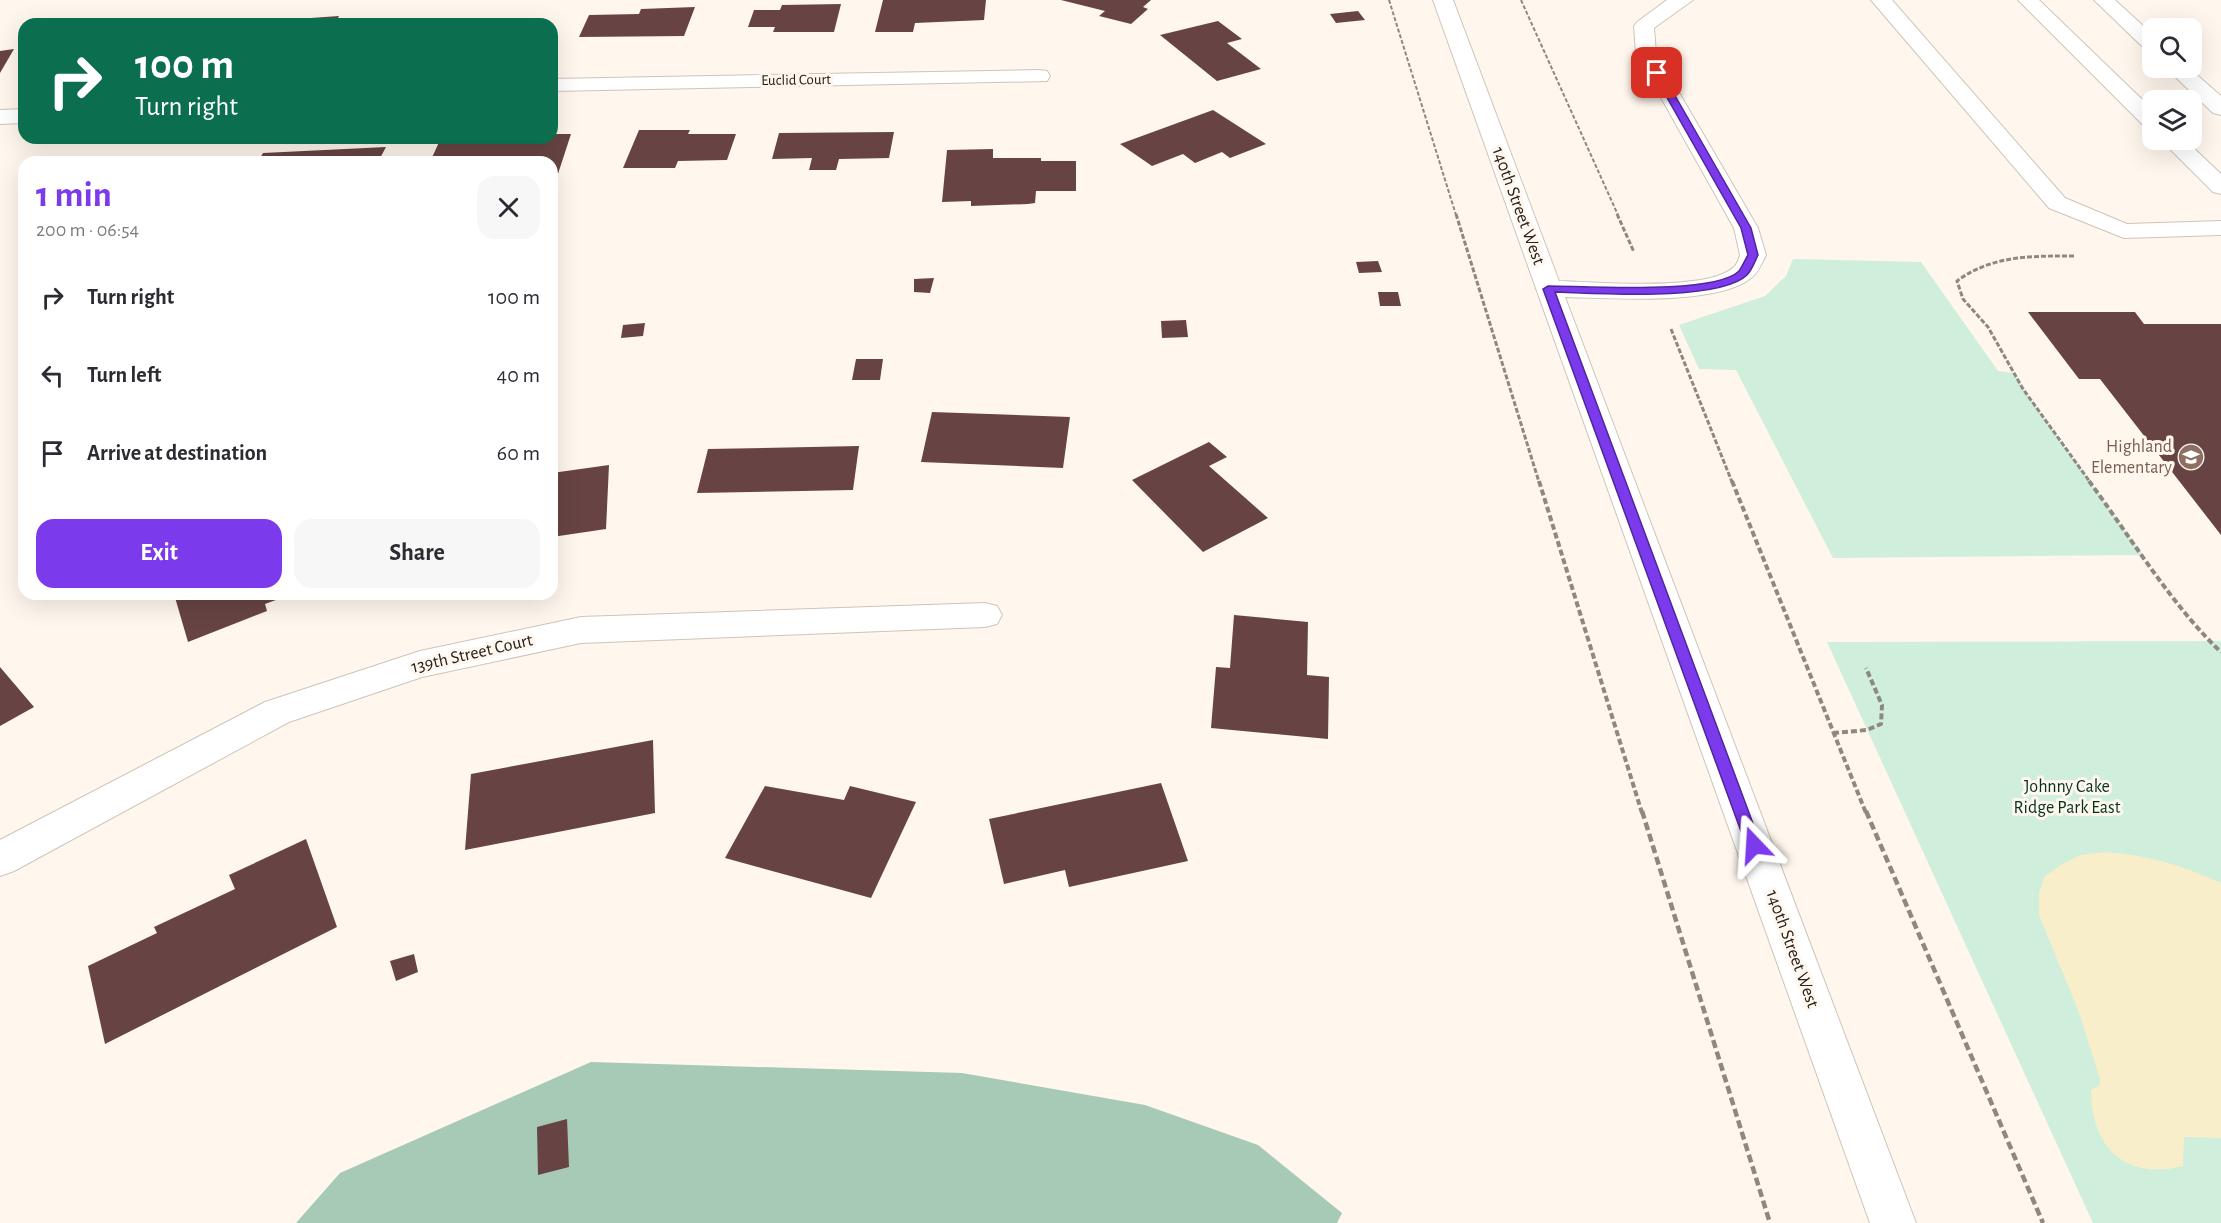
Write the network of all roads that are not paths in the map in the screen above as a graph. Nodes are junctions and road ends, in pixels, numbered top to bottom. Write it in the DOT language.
graph roads {
  1 [pos="1443,0"];
  2 [pos="1683,0"];
  3 [pos="1881,0"];
  4 [pos="2028,0"];
  5 [pos="2104,0"];
  6 [pos="2142,36"];
  7 [pos="1039,76"];
  8 [pos="2188,78"];
  9 [pos="558,85"];
  10 [pos="2221,108"];
  11 [pos="2142,111"];
  12 [pos="18,116"];
  13 [pos="0,117"];
  14 [pos="2182,150"];
  15 [pos="2221,187"];
  16 [pos="2221,228"];
  17 [pos="1548,289"];
  18 [pos="985,615"];
  19 [pos="0,859"];
  20 [pos="1893,1223"];
  1 -- 17 [label="street, 140th Street West"];
  2 -- 17 [label="street"];
  3 -- 16 [label="street"];
  4 -- 11 [label="street"];
  5 -- 6 [label="street"];
  7 -- 9 [label="street, Euclid Court"];
  8 -- 10 [label="street"];
  12 -- 13 [label="street"];
  14 -- 15 [label="street"];
  17 -- 20 [label="street, 140th Street West"];
  18 -- 19 [label="street, 139th Street Court"];
}
